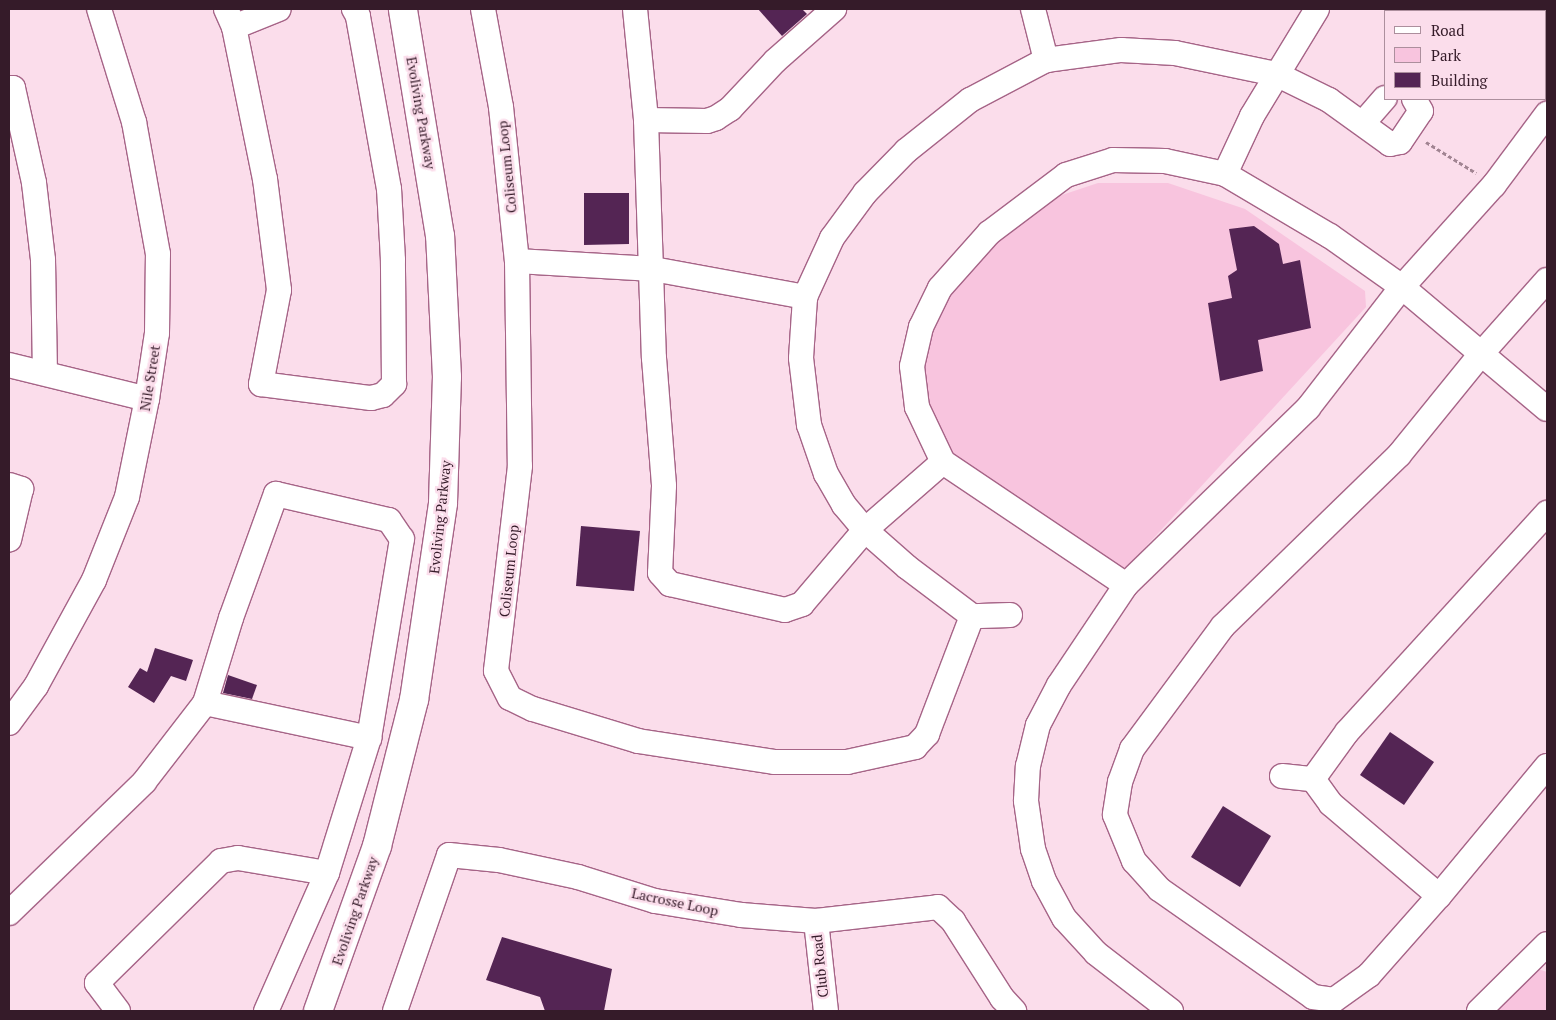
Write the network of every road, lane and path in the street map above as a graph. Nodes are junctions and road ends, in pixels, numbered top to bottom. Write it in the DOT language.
graph roads {
  1 [pos="99,9"];
  2 [pos="279,9"];
  3 [pos="354,9"];
  4 [pos="403,9"];
  5 [pos="483,9"];
  6 [pos="635,9"];
  7 [pos="834,9"];
  8 [pos="1034,9"];
  9 [pos="1317,9"];
  10 [pos="230,18"];
  11 [pos="1046,60"];
  12 [pos="1276,74"];
  13 [pos="9,88"];
  14 [pos="1384,99"];
  15 [pos="1415,100"];
  16 [pos="1547,114"];
  17 [pos="646,120"];
  18 [pos="1363,123"];
  19 [pos="1409,131"];
  20 [pos="1225,174"];
  21 [pos="1494,185"];
  22 [pos="517,261"];
  23 [pos="653,269"];
  24 [pos="1547,280"];
  25 [pos="1402,287"];
  26 [pos="805,297"];
  27 [pos="1481,354"];
  28 [pos="9,365"];
  29 [pos="45,373"];
  30 [pos="148,399"];
  31 [pos="1547,409"];
  32 [pos="943,462"];
  33 [pos="9,485"];
  34 [pos="1547,514"];
  35 [pos="865,530"];
  36 [pos="9,540"];
  37 [pos="1126,585"];
  38 [pos="1010,615"];
  39 [pos="972,616"];
  40 [pos="205,703"];
  41 [pos="9,723"];
  42 [pos="369,738"];
  43 [pos="1547,766"];
  44 [pos="1282,776"];
  45 [pos="1313,779"];
  46 [pos="327,873"];
  47 [pos="1439,896"];
  48 [pos="9,913"];
  49 [pos="816,921"];
  50 [pos="1547,944"];
  51 [pos="1334,1006"];
  52 [pos="118,1011"];
  53 [pos="266,1011"];
  54 [pos="318,1011"];
  55 [pos="395,1011"];
  56 [pos="826,1011"];
  57 [pos="1014,1011"];
  58 [pos="1170,1011"];
  59 [pos="1479,1011"];
  1 -- 30 [label="street, Nile Street"];
  2 -- 10 [label="street"];
  3 -- 10 [label="street"];
  4 -- 54 [label="street, Evoliving Parkway"];
  5 -- 22 [label="street, Coliseum Loop"];
  6 -- 17 [label="street"];
  7 -- 17 [label="street"];
  8 -- 11 [label="street"];
  9 -- 12 [label="street"];
  11 -- 12 [label="street"];
  11 -- 26 [label="street"];
  12 -- 18 [label="street"];
  12 -- 20 [label="street"];
  13 -- 29 [label="street"];
  14 -- 18 [label="street"];
  15 -- 19 [label="street"];
  16 -- 21 [label="street"];
  17 -- 23 [label="street"];
  18 -- 19 [label="street"];
  19 -- 21 [label="path"];
  20 -- 25 [label="street"];
  20 -- 32 [label="street"];
  21 -- 25 [label="street"];
  22 -- 23 [label="street"];
  22 -- 39 [label="street, Coliseum Loop"];
  23 -- 26 [label="street"];
  23 -- 35 [label="street"];
  24 -- 27 [label="street"];
  25 -- 27 [label="street"];
  25 -- 37 [label="street"];
  26 -- 35 [label="street"];
  27 -- 31 [label="street"];
  27 -- 51 [label="street"];
  28 -- 29 [label="street"];
  29 -- 30 [label="street"];
  30 -- 41 [label="street, Nile Street"];
  32 -- 35 [label="street"];
  32 -- 37 [label="street"];
  33 -- 36 [label="street"];
  34 -- 45 [label="street"];
  35 -- 39 [label="street"];
  37 -- 58 [label="street"];
  38 -- 39 [label="street"];
  40 -- 42 [label="street"];
  40 -- 42 [label="street"];
  40 -- 48 [label="street"];
  42 -- 46 [label="street"];
  43 -- 47 [label="street"];
  44 -- 45 [label="street"];
  45 -- 47 [label="street"];
  46 -- 52 [label="street"];
  46 -- 53 [label="street"];
  47 -- 51 [label="street"];
  49 -- 55 [label="street, Lacrosse Loop"];
  49 -- 56 [label="street, Club Road"];
  49 -- 57 [label="street, Lacrosse Loop"];
  50 -- 59 [label="street"];
}
